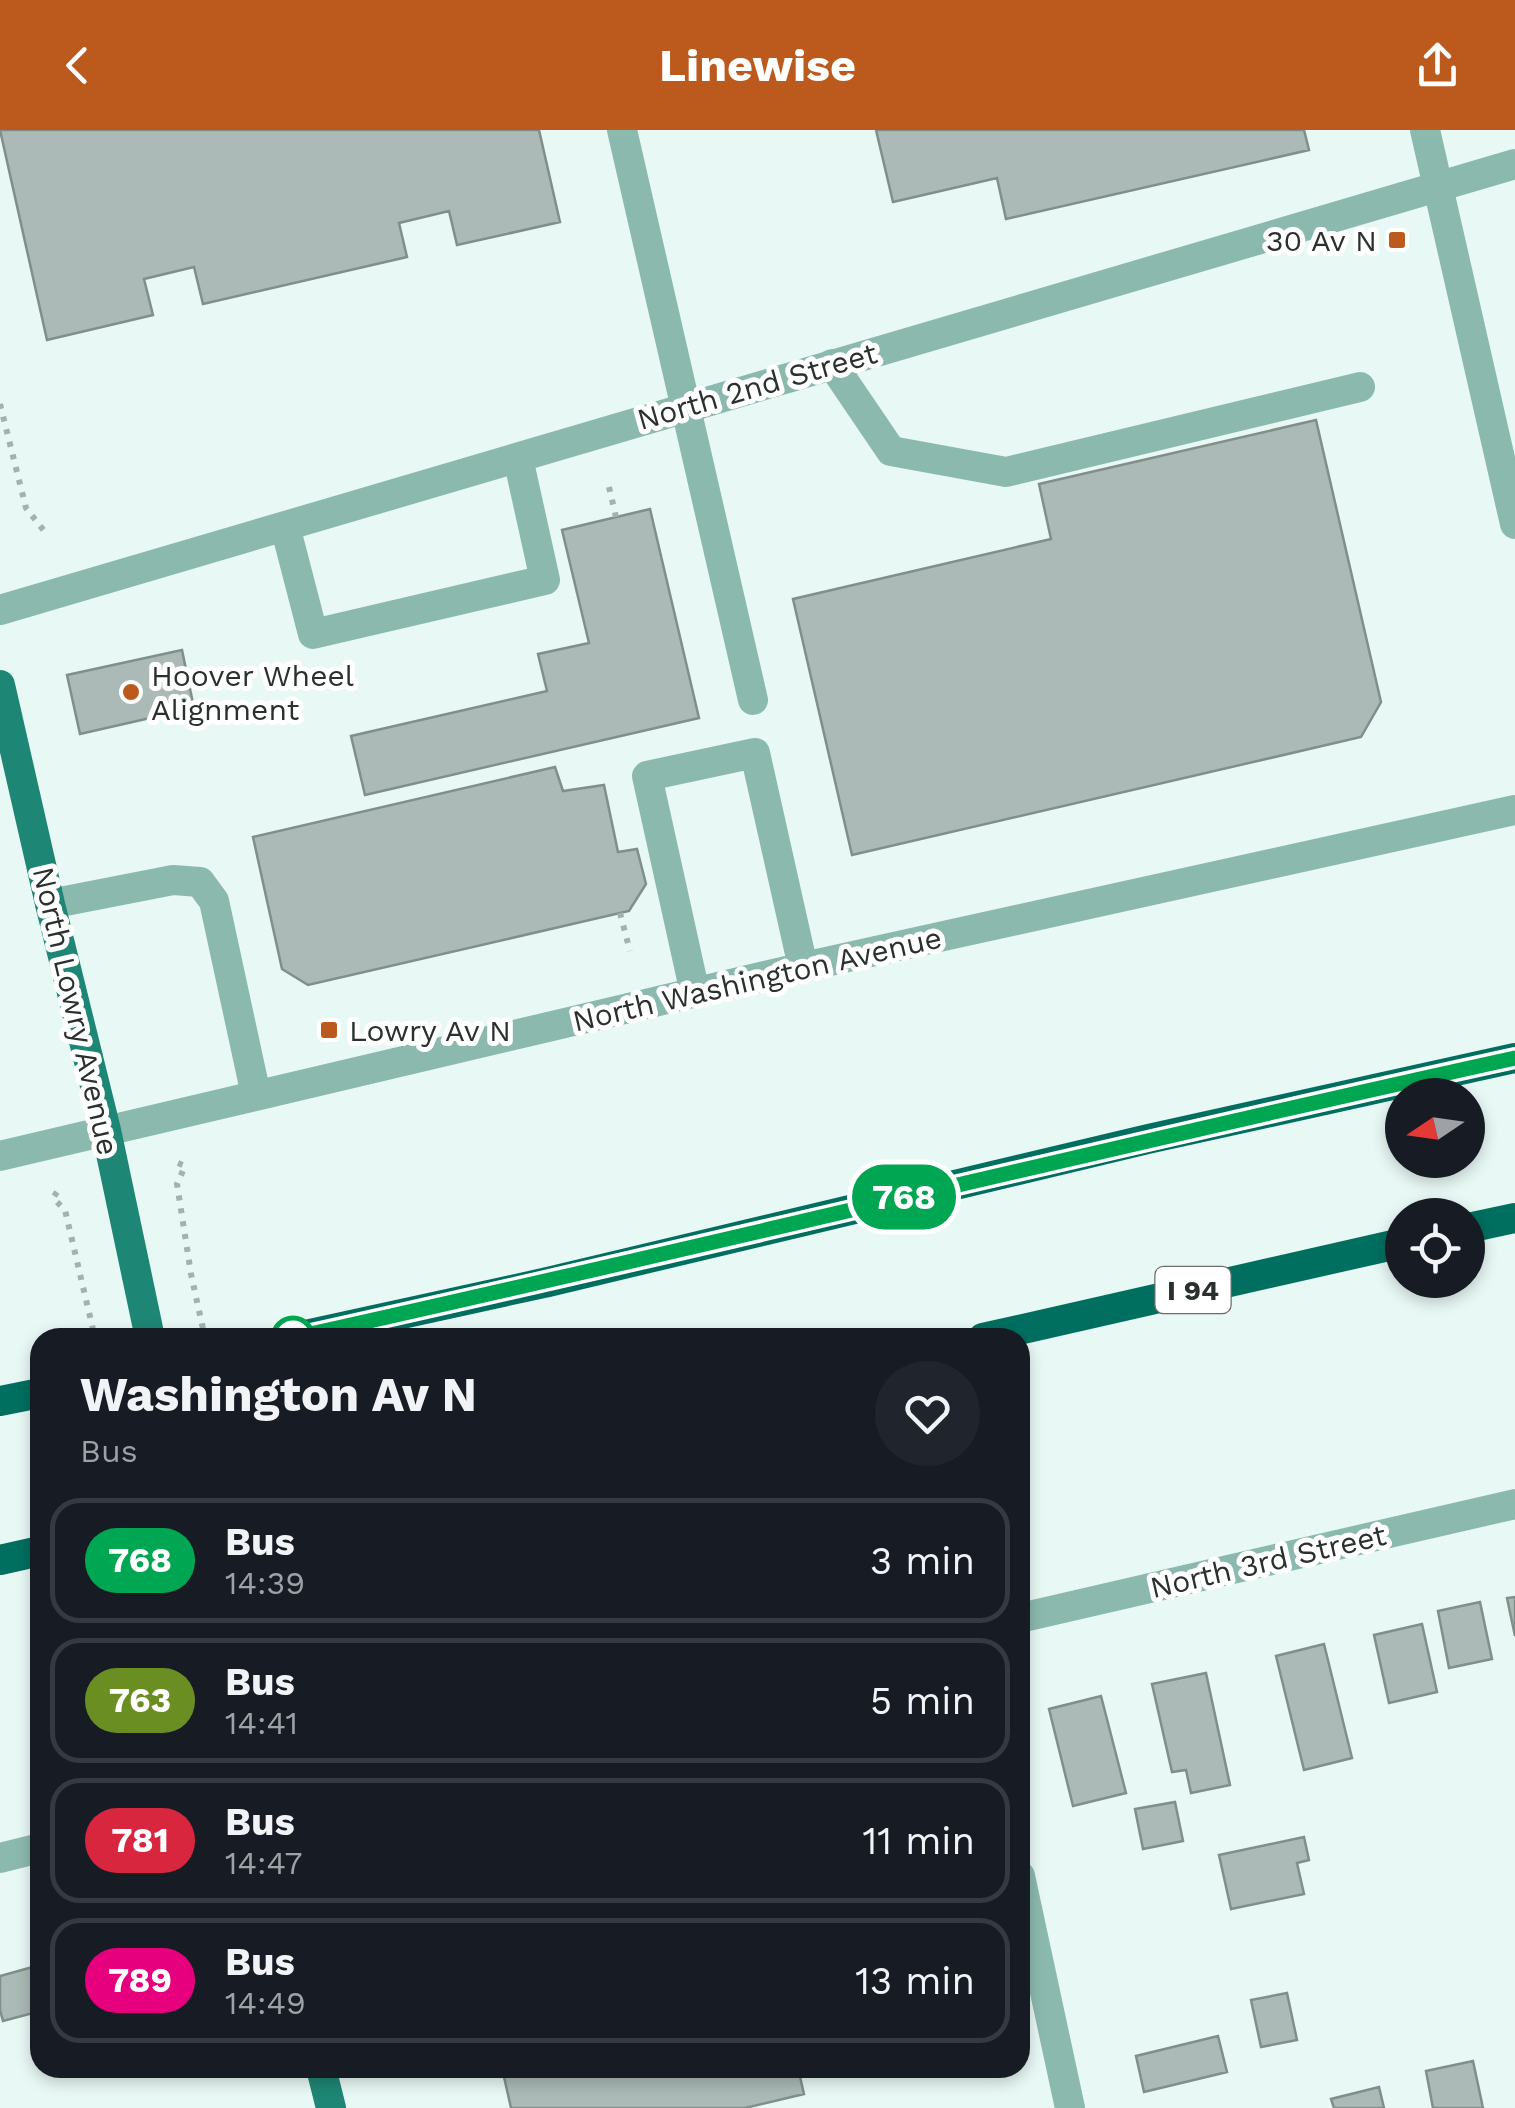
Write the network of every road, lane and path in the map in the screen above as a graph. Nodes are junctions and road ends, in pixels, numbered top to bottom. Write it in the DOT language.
graph roads {
  1 [pos="622,130"];
  2 [pos="1425,130"];
  3 [pos="1515,164"];
  4 [pos="1437,186"];
  5 [pos="832,364"];
  6 [pos="1360,387"];
  7 [pos="0,404"];
  8 [pos="685,408"];
  9 [pos="518,458"];
  10 [pos="608,487"];
  11 [pos="616,517"];
  12 [pos="1515,524"];
  13 [pos="285,526"];
  14 [pos="45,532"];
  15 [pos="0,610"];
  16 [pos="0,685"];
  17 [pos="753,700"];
  18 [pos="1515,810"];
  19 [pos="50,904"];
  20 [pos="620,913"];
  21 [pos="630,951"];
  22 [pos="804,967"];
  23 [pos="695,993"];
  24 [pos="1515,1058"];
  25 [pos="256,1094"];
  26 [pos="106,1130"];
  27 [pos="0,1156"];
  28 [pos="178,1163"];
  29 [pos="57,1192"];
  30 [pos="1515,1218"];
  31 [pos="1485,1224"];
  32 [pos="1385,1247"];
  33 [pos="92,1328"];
  34 [pos="148,1328"];
  35 [pos="203,1328"];
  36 [pos="338,1328"];
  37 [pos="1027,1328"];
  38 [pos="30,1394"];
  39 [pos="0,1401"];
  40 [pos="1515,1504"];
  41 [pos="30,1553"];
  42 [pos="0,1560"];
  43 [pos="1030,1616"];
  44 [pos="30,1850"];
  45 [pos="0,1858"];
  46 [pos="1030,1922"];
  47 [pos="324,2078"];
  48 [pos="331,2108"];
  49 [pos="1070,2108"];
  1 -- 8 [label="street"];
  2 -- 4 [label="street"];
  3 -- 4 [label="street, North 2nd Street"];
  4 -- 5 [label="street, North 2nd Street"];
  4 -- 12 [label="street"];
  5 -- 6 [label="street"];
  5 -- 8 [label="street, North 2nd Street"];
  7 -- 14 [label="path"];
  8 -- 9 [label="street, North 2nd Street"];
  8 -- 17 [label="street"];
  9 -- 13 [label="street, North 2nd Street"];
  9 -- 13 [label="street"];
  10 -- 11 [label="path"];
  13 -- 15 [label="street, North 2nd Street"];
  16 -- 19 [label="main road, North Lowry Avenue"];
  18 -- 22 [label="street, North Washington Avenue"];
  19 -- 25 [label="street"];
  19 -- 26 [label="main road, North Lowry Avenue"];
  20 -- 21 [label="path"];
  22 -- 23 [label="street, North Washington Avenue"];
  22 -- 23 [label="street"];
  23 -- 25 [label="street, North Washington Avenue"];
  24 -- 36 [label="highway"];
  25 -- 26 [label="street, North Washington Avenue"];
  26 -- 27 [label="street, North Washington Avenue"];
  26 -- 34 [label="main road, North Lowry Avenue"];
  28 -- 35 [label="path"];
  29 -- 33 [label="path"];
  30 -- 31 [label="highway"];
  32 -- 37 [label="highway, I 94"];
  38 -- 39 [label="highway"];
  40 -- 43 [label="street, North 3rd Street"];
  41 -- 42 [label="highway"];
  44 -- 45 [label="street"];
  46 -- 49 [label="street"];
  47 -- 48 [label="main road"];
}
